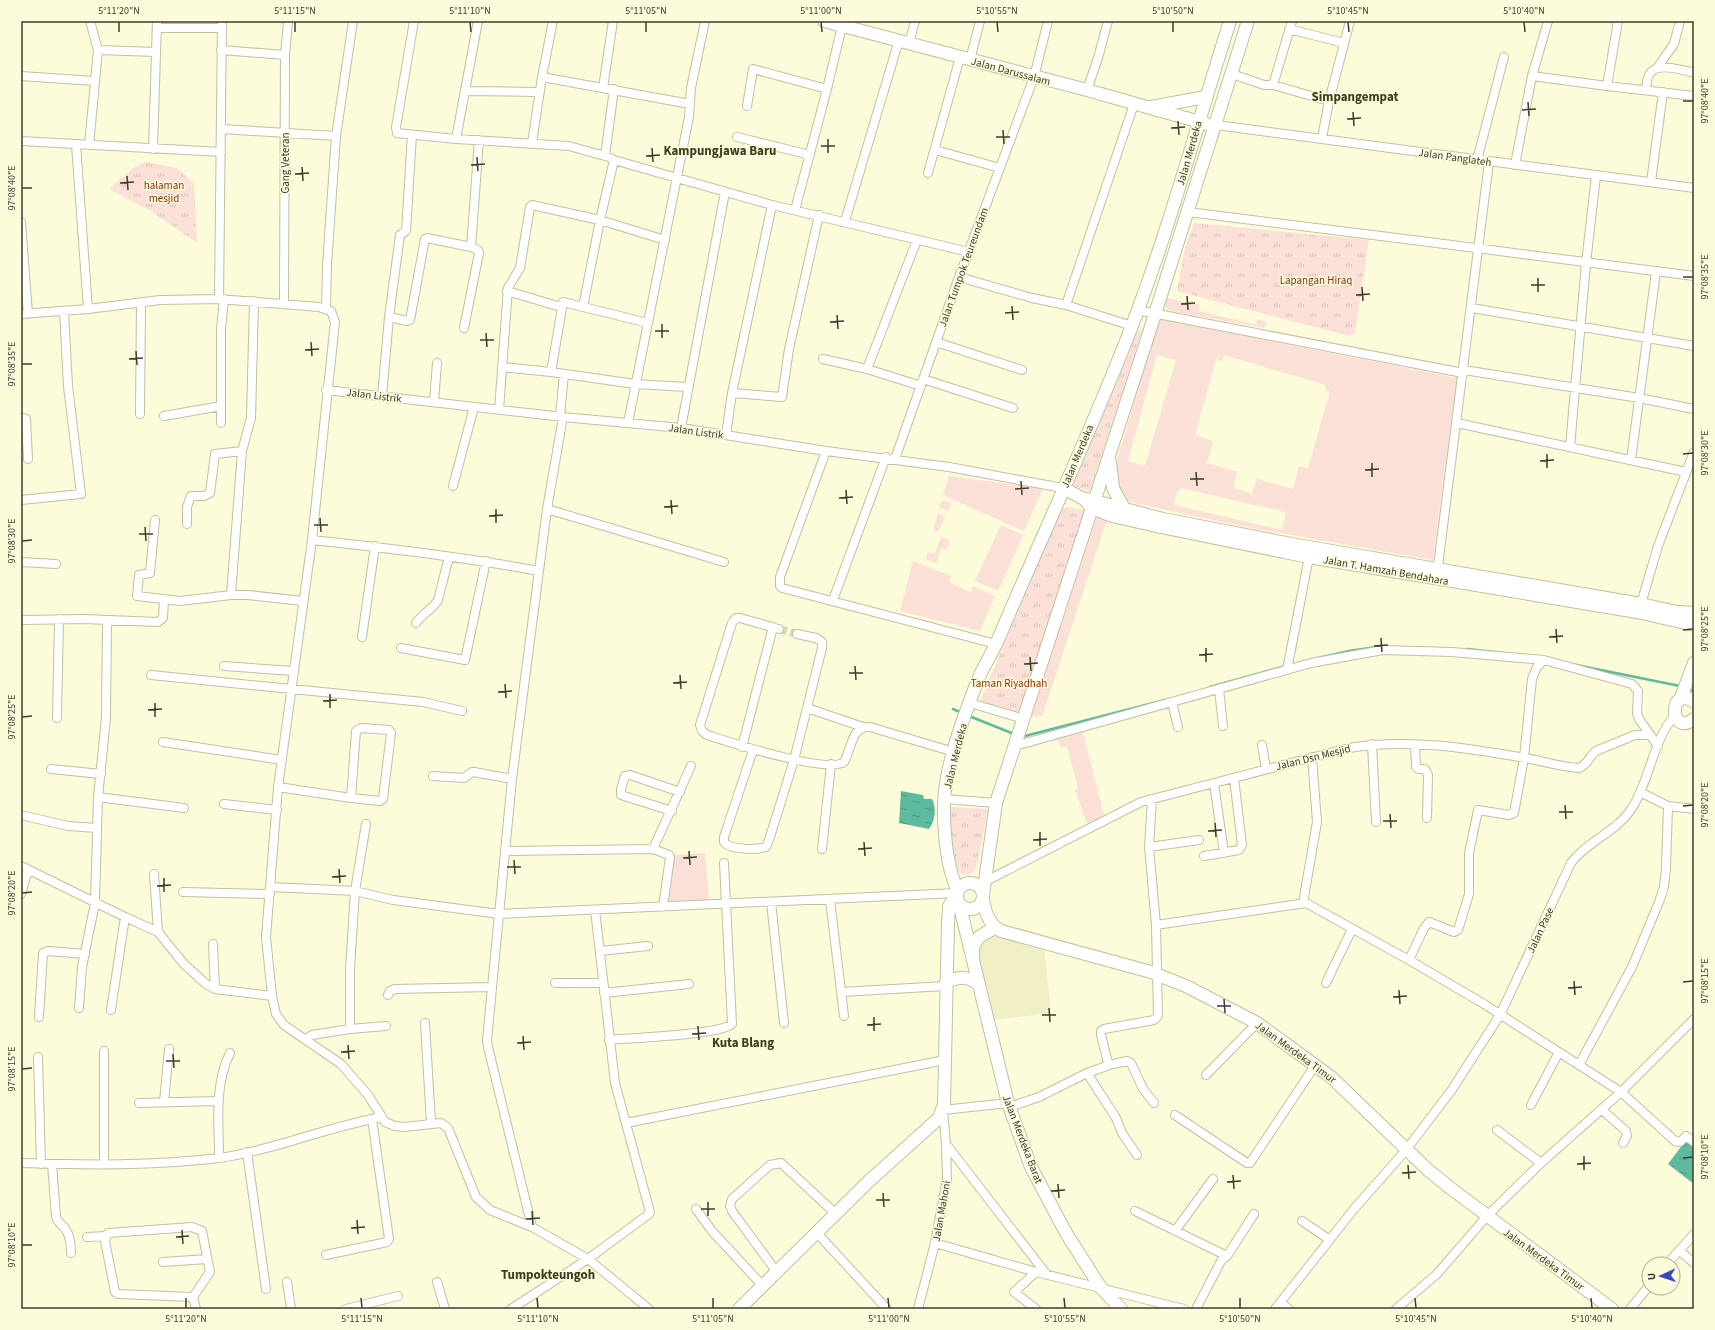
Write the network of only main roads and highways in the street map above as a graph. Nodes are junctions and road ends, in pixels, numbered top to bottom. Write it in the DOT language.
graph roads {
  1 [pos="824,21"];
  2 [pos="1230,21"];
  3 [pos="1248,21"];
  4 [pos="842,23"];
  5 [pos="1206,97"];
  6 [pos="1148,107"];
  7 [pos="1185,119"];
  8 [pos="1198,122"];
  9 [pos="1216,125"];
  10 [pos="1179,188"];
  11 [pos="1110,453"];
  12 [pos="1063,488"];
  13 [pos="1090,502"];
  14 [pos="1125,510"];
  15 [pos="1437,574"];
  16 [pos="1535,590"];
  17 [pos="1694,614"];
  18 [pos="1676,616"];
  19 [pos="1694,625"];
  20 [pos="1694,663"];
  21 [pos="1683,691"];
  22 [pos="1694,702"];
  23 [pos="1692,721"];
  24 [pos="958,895"];
  25 [pos="984,902"];
  26 [pos="964,924"];
  27 [pos="996,928"];
  28 [pos="947,945"];
  29 [pos="973,962"];
  30 [pos="946,984"];
  31 [pos="979,985"];
  32 [pos="739,1309"];
  33 [pos="1121,1309"];
  34 [pos="1612,1309"];
  1 -- 4 [label="main road, Jalan Darussalam"];
  2 -- 5 [label="main road, Jalan Merdeka"];
  3 -- 9 [label="main road, Jalan Merdeka"];
  4 -- 6 [label="main road, Jalan Darussalam"];
  5 -- 6 [label="main road"];
  5 -- 8 [label="main road, Jalan Merdeka"];
  6 -- 7 [label="main road, Jalan Darussalam"];
  7 -- 8 [label="main road, Jalan Darussalam"];
  7 -- 10 [label="main road"];
  8 -- 9 [label="main road, Jalan Darussalam"];
  8 -- 10 [label="main road, Jalan Merdeka"];
  9 -- 11 [label="main road, Jalan Merdeka"];
  10 -- 12 [label="main road, Jalan Merdeka"];
  11 -- 13 [label="main road, Jalan Merdeka"];
  11 -- 14 [label="main road"];
  12 -- 13 [label="main road, Jalan T. Hamzah Bendahara"];
  12 -- 24 [label="main road, Jalan Merdeka"];
  13 -- 14 [label="main road, Jalan T. Hamzah Bendahara"];
  13 -- 15 [label="main road, Jalan T. Hamzah Bendahara"];
  13 -- 25 [label="main road, Jalan Merdeka"];
  14 -- 15 [label="main road, Jalan T. Hamzah Bendahara"];
  15 -- 16 [label="main road, Jalan T. Hamzah Bendahara"];
  16 -- 18 [label="main road, Jalan T. Hamzah Bendahara"];
  16 -- 18 [label="main road, Jalan T. Hamzah Bendahara"];
  17 -- 18 [label="main road, Jalan T. Hamzah Bendahara"];
  18 -- 19 [label="main road, Jalan T. Hamzah Bendahara"];
  20 -- 21 [label="main road"];
  21 -- 22 [label="main road"];
  21 -- 23 [label="main road"];
  24 -- 25 [label="main road"];
  24 -- 25 [label="main road"];
  24 -- 26 [label="main road, Jalan Merdeka Barat"];
  24 -- 28 [label="main road"];
  25 -- 26 [label="main road"];
  25 -- 27 [label="main road"];
  26 -- 28 [label="main road"];
  26 -- 29 [label="main road, Jalan Merdeka Barat"];
  27 -- 29 [label="main road"];
  27 -- 34 [label="main road, Jalan Merdeka Timur"];
  28 -- 30 [label="main road"];
  29 -- 31 [label="main road, Jalan Merdeka Barat"];
  30 -- 31 [label="main road"];
  30 -- 32 [label="main road"];
  31 -- 33 [label="main road, Jalan Merdeka Barat"];
}
